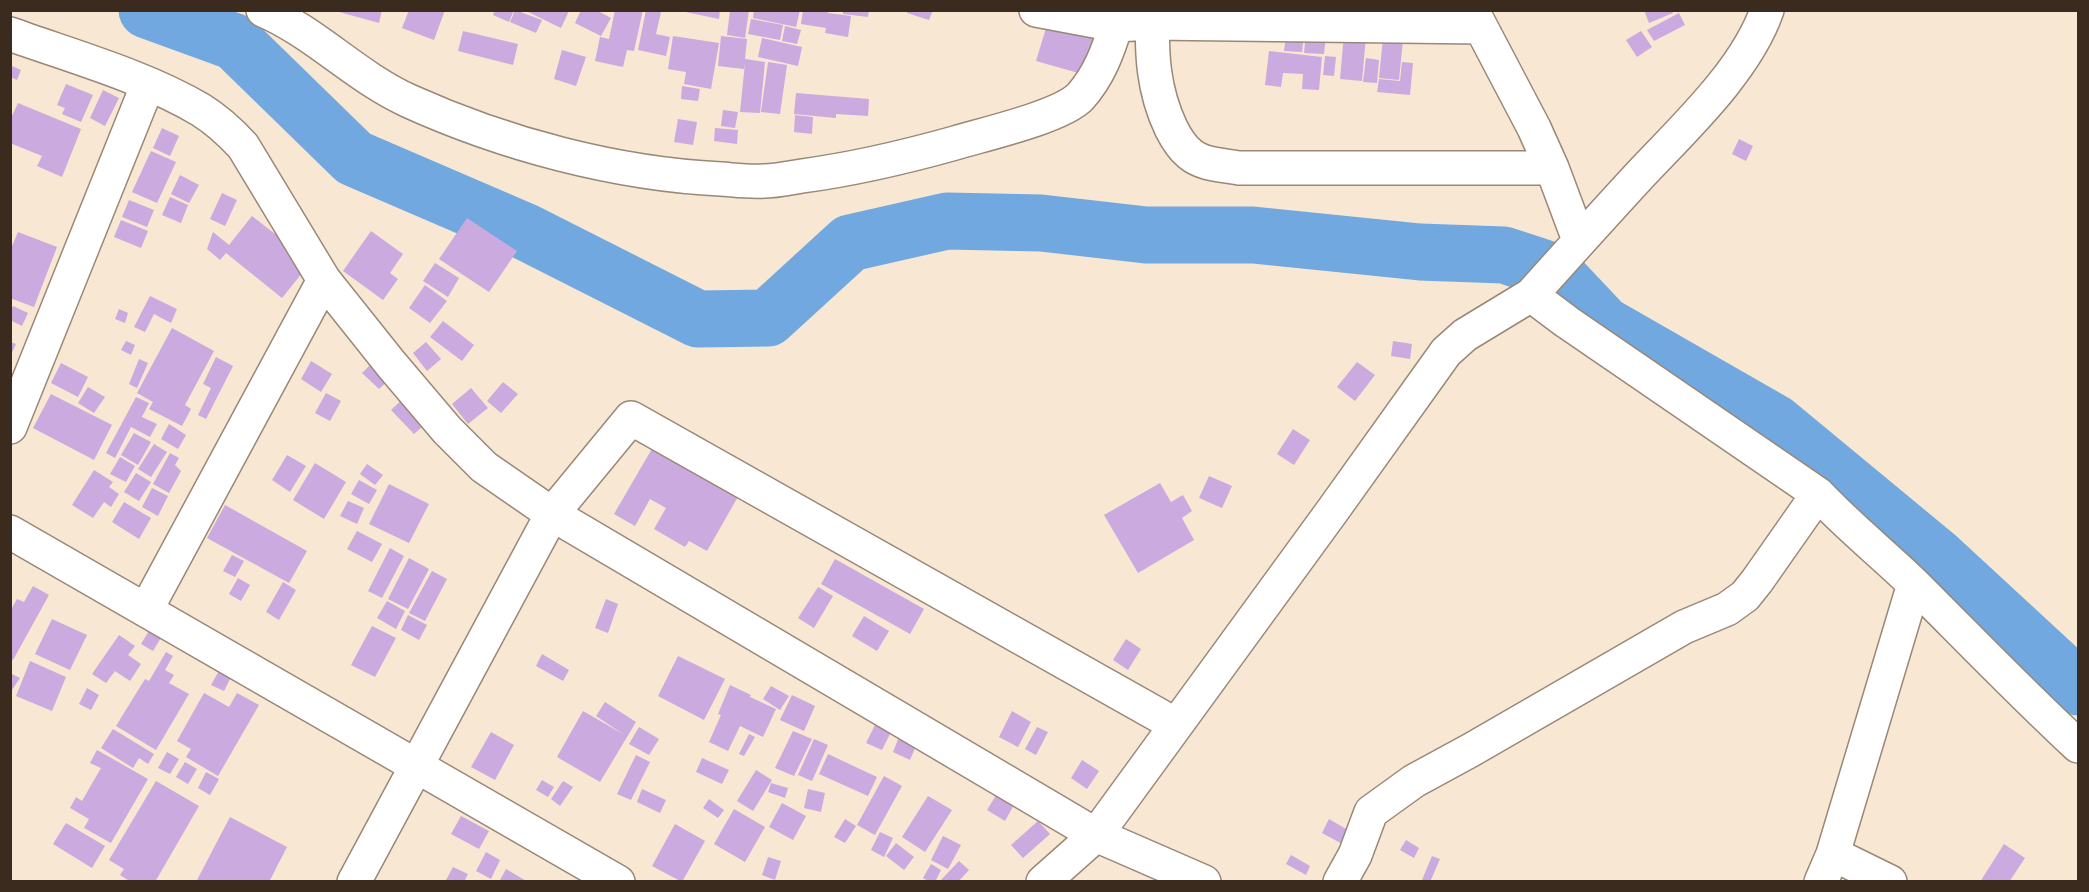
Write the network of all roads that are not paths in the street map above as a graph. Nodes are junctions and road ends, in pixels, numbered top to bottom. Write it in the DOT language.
graph roads {
  1 [pos="1036,10"];
  2 [pos="1767,10"];
  3 [pos="277,13"];
  4 [pos="1153,17"];
  5 [pos="1476,19"];
  6 [pos="1116,25"];
  7 [pos="10,34"];
  8 [pos="148,84"];
  9 [pos="1552,168"];
  10 [pos="1579,240"];
  11 [pos="324,280"];
  12 [pos="1531,295"];
  13 [pos="10,427"];
  14 [pos="1818,494"];
  15 [pos="552,514"];
  16 [pos="10,532"];
  17 [pos="1914,584"];
  18 [pos="146,610"];
  19 [pos="1176,725"];
  20 [pos="2079,746"];
  21 [pos="417,765"];
  22 [pos="1096,835"];
  23 [pos="1827,868"];
  24 [pos="354,882"];
  25 [pos="618,882"];
  26 [pos="1043,882"];
  27 [pos="1204,882"];
  28 [pos="1340,882"];
  29 [pos="1890,882"];
  1 -- 6 [label="street"];
  2 -- 10 [label="street"];
  3 -- 6 [label="street"];
  4 -- 5 [label="street"];
  4 -- 6 [label="street"];
  4 -- 9 [label="street"];
  5 -- 9 [label="street"];
  7 -- 8 [label="street"];
  8 -- 11 [label="street"];
  8 -- 13 [label="street"];
  9 -- 10 [label="street"];
  10 -- 12 [label="street"];
  11 -- 15 [label="street"];
  11 -- 18 [label="street"];
  12 -- 14 [label="street"];
  12 -- 19 [label="street"];
  14 -- 17 [label="street"];
  14 -- 28 [label="street"];
  15 -- 19 [label="street"];
  15 -- 21 [label="street"];
  15 -- 22 [label="street"];
  16 -- 18 [label="street"];
  17 -- 20 [label="street"];
  17 -- 23 [label="street"];
  18 -- 21 [label="street"];
  19 -- 22 [label="street"];
  21 -- 24 [label="street"];
  21 -- 25 [label="street"];
  22 -- 26 [label="street"];
  22 -- 27 [label="street"];
  23 -- 29 [label="street"];
}
